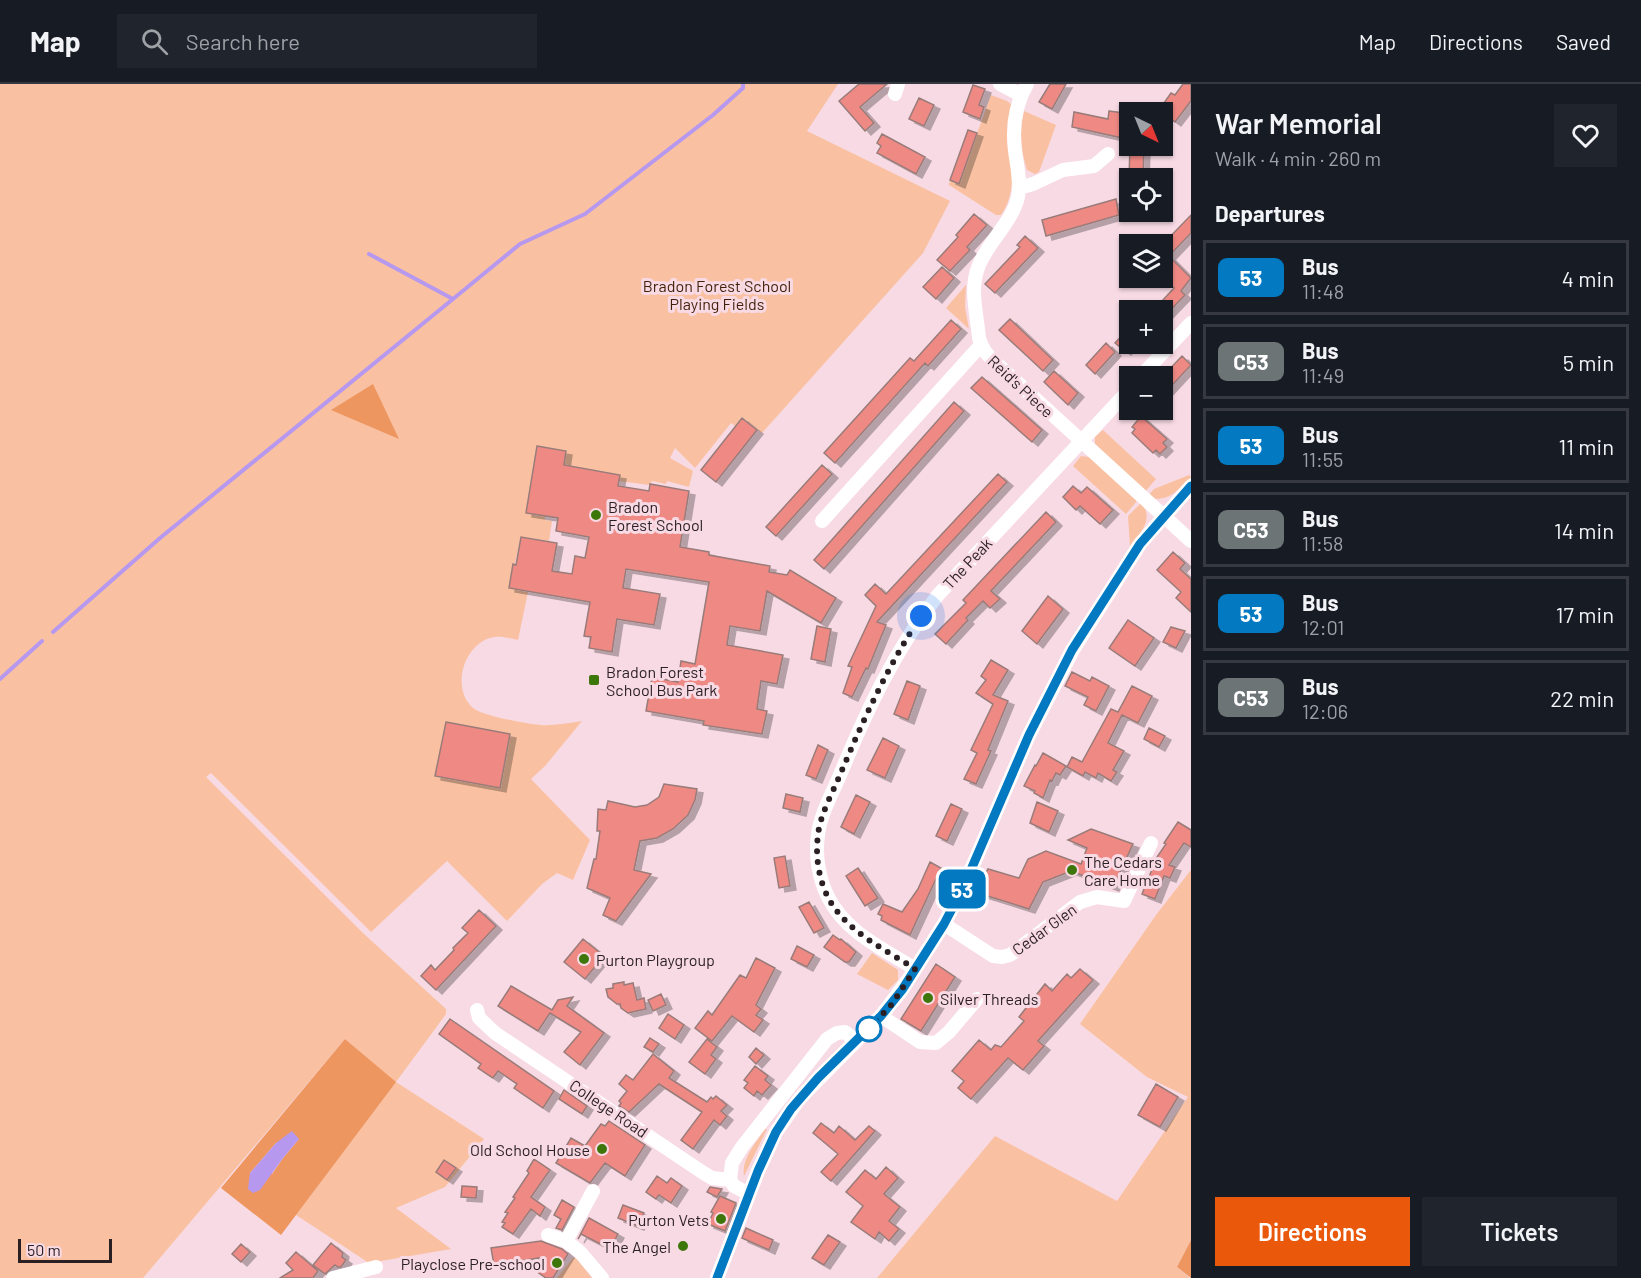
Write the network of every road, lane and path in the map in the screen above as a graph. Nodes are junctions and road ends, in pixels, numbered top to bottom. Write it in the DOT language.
graph roads {
  1 [pos="1000,84"];
  2 [pos="1024,89"];
  3 [pos="1108,154"];
  4 [pos="1018,188"];
  5 [pos="1191,323"];
  6 [pos="981,345"];
  7 [pos="1150,366"];
  8 [pos="1119,400"];
  9 [pos="1081,440"];
  10 [pos="1191,486"];
  11 [pos="1163,516"];
  12 [pos="822,521"];
  13 [pos="1191,541"];
  14 [pos="1151,843"];
  15 [pos="944,924"];
  16 [pos="915,969"];
  17 [pos="977,999"];
  18 [pos="477,1010"];
  19 [pos="881,1016"];
  20 [pos="856,1041"];
  21 [pos="730,1180"];
  22 [pos="593,1191"];
  23 [pos="749,1194"];
  24 [pos="548,1235"];
  25 [pos="567,1241"];
  26 [pos="376,1267"];
  27 [pos="333,1278"];
  28 [pos="602,1278"];
  29 [pos="717,1278"];
  1 -- 2 [label="street"];
  2 -- 4 [label="street, Reid's Piece"];
  3 -- 4 [label="street"];
  4 -- 6 [label="street, Reid's Piece"];
  5 -- 7 [label="street"];
  6 -- 9 [label="street, Reid's Piece"];
  6 -- 12 [label="street"];
  8 -- 9 [label="street"];
  9 -- 11 [label="street, Reid's Piece"];
  9 -- 16 [label="street, The Peak"];
  10 -- 11 [label="street"];
  11 -- 13 [label="street, Reid's Piece"];
  11 -- 15 [label="street"];
  14 -- 15 [label="street, Cedar Glen"];
  15 -- 16 [label="street"];
  16 -- 19 [label="street"];
  17 -- 19 [label="street"];
  18 -- 21 [label="street, College Road"];
  19 -- 20 [label="street"];
  20 -- 21 [label="street"];
  20 -- 23 [label="street"];
  21 -- 23 [label="street, College Road"];
  22 -- 25 [label="street"];
  23 -- 29 [label="street"];
  24 -- 25 [label="street"];
  25 -- 28 [label="street"];
  26 -- 27 [label="street"];
}
